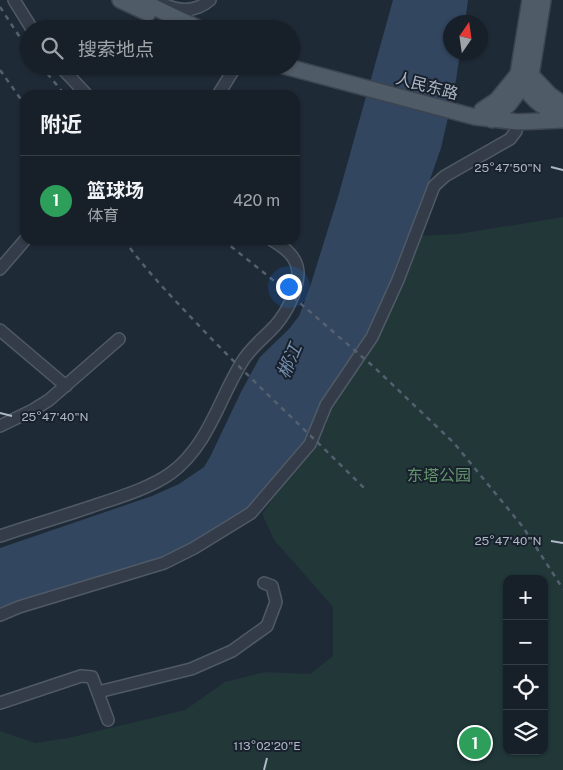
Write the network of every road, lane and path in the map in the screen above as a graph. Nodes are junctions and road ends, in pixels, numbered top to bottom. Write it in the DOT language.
graph roads {
  1 [pos="14,0"];
  2 [pos="120,0"];
  3 [pos="139,0"];
  4 [pos="154,0"];
  5 [pos="210,0"];
  6 [pos="530,0"];
  7 [pos="543,0"];
  8 [pos="26,20"];
  9 [pos="161,20"];
  10 [pos="181,20"];
  11 [pos="300,63"];
  12 [pos="300,70"];
  13 [pos="68,75"];
  14 [pos="230,75"];
  15 [pos="524,79"];
  16 [pos="82,90"];
  17 [pos="221,90"];
  18 [pos="457,109"];
  19 [pos="561,112"];
  20 [pos="492,114"];
  21 [pos="518,122"];
  22 [pos="21,245"];
  23 [pos="279,245"];
  24 [pos="0,269"];
  25 [pos="0,330"];
  26 [pos="120,339"];
  27 [pos="66,386"];
  28 [pos="0,426"];
  29 [pos="0,536"];
  30 [pos="264,583"];
  31 [pos="0,614"];
  32 [pos="98,692"];
  33 [pos="0,703"];
  34 [pos="108,720"];
  1 -- 8 [label="street"];
  2 -- 9 [label="main road"];
  3 -- 10 [label="main road"];
  4 -- 5 [label="street"];
  6 -- 15 [label="main road"];
  7 -- 15 [label="main road"];
  11 -- 18 [label="main road, 人民东路"];
  12 -- 18 [label="main road, 人民东路"];
  13 -- 16 [label="street"];
  14 -- 17 [label="street"];
  15 -- 19 [label="main road"];
  15 -- 20 [label="main road"];
  18 -- 20 [label="main road, 人民东路"];
  19 -- 20 [label="main road, 人民东路"];
  19 -- 21 [label="main road, 人民东路"];
  20 -- 21 [label="main road, 人民东路"];
  21 -- 31 [label="street"];
  22 -- 24 [label="street"];
  23 -- 29 [label="street"];
  25 -- 27 [label="street"];
  26 -- 27 [label="street"];
  27 -- 28 [label="street"];
  30 -- 32 [label="street"];
  32 -- 33 [label="street"];
  32 -- 34 [label="street"];
}
